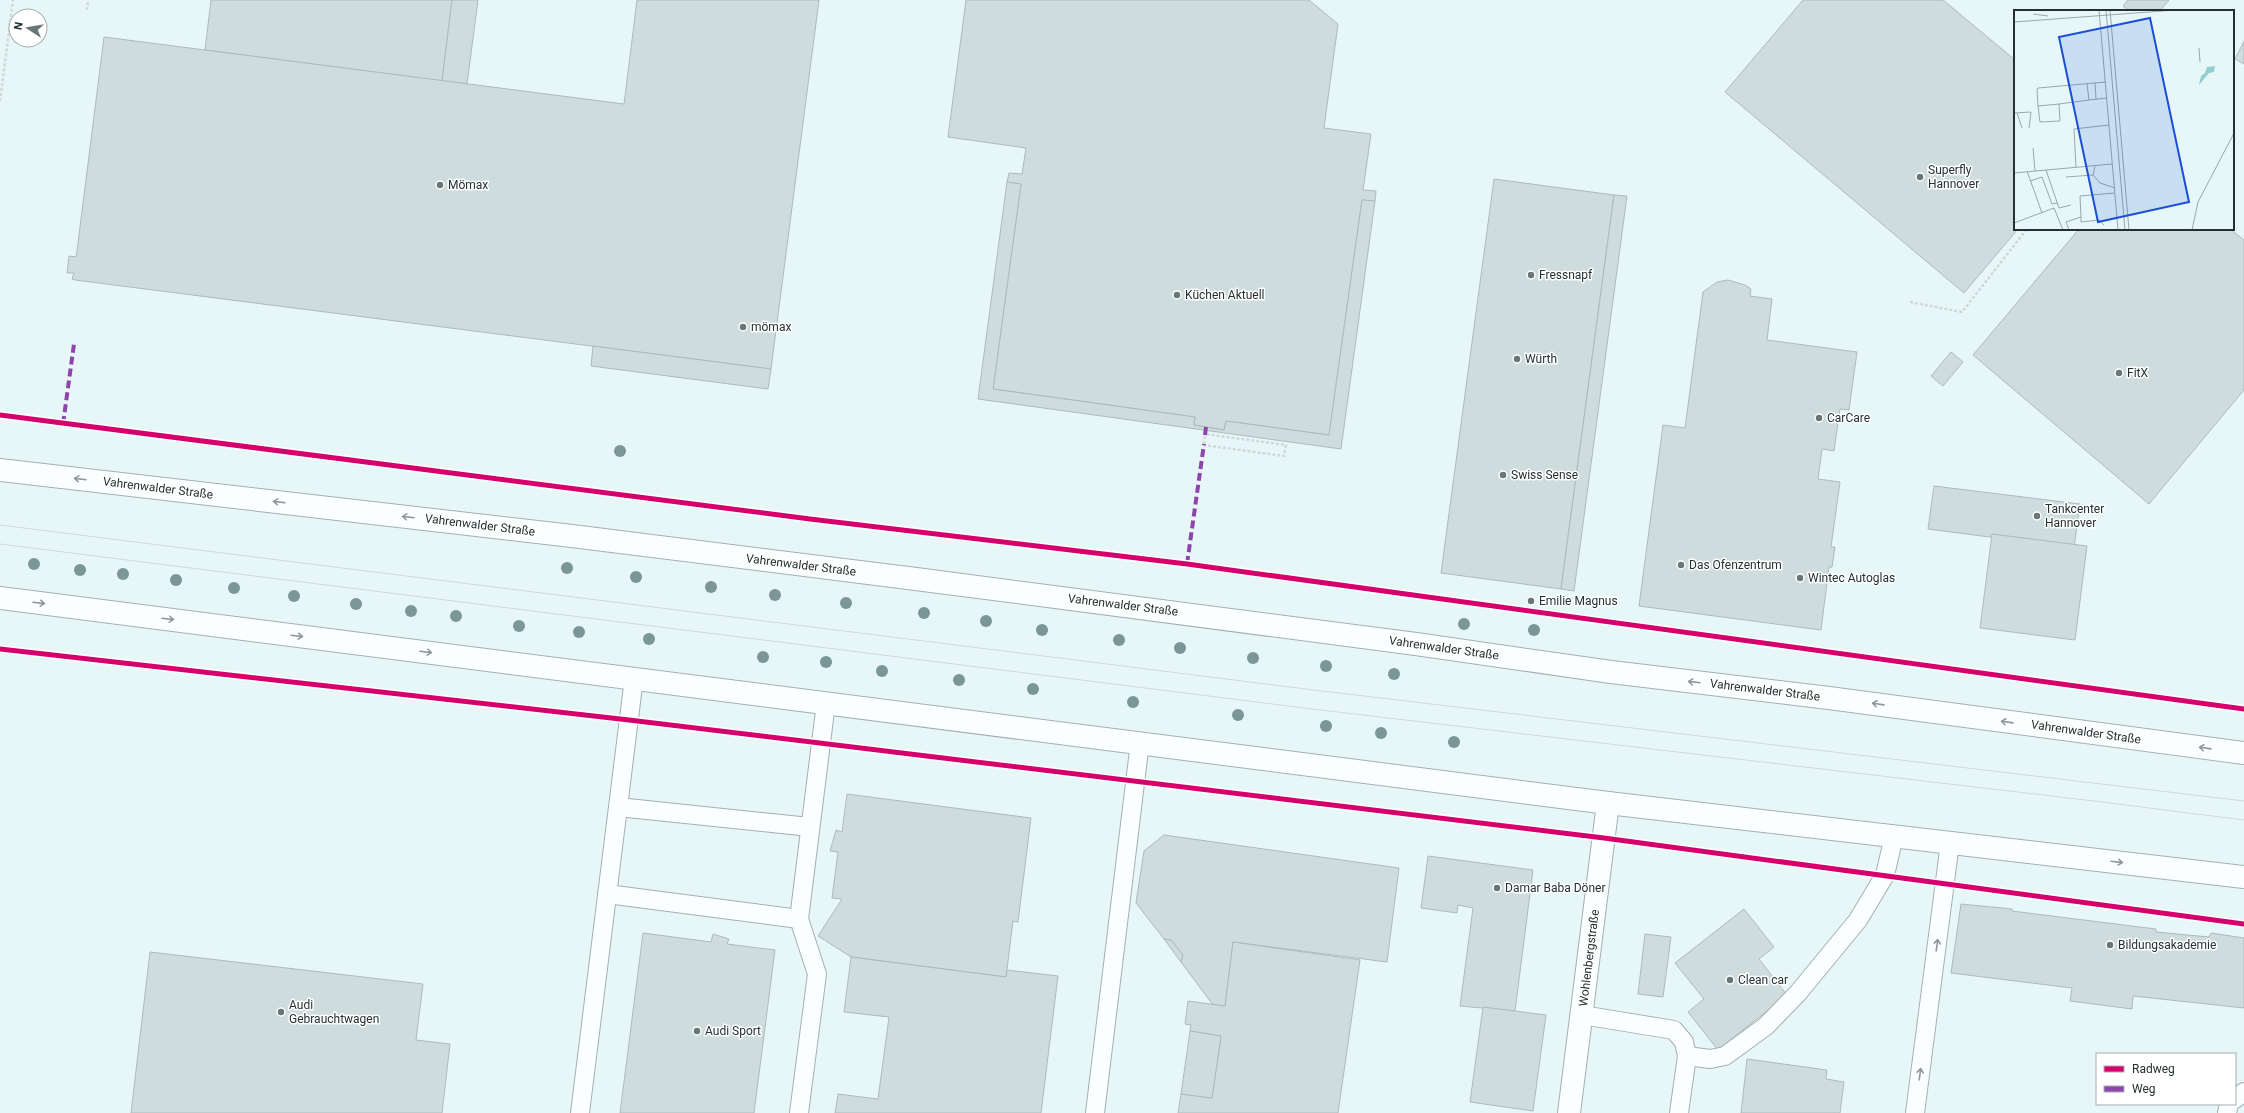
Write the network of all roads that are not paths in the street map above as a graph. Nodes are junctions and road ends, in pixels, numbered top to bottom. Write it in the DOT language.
graph roads {
  1 [pos="0,470"];
  2 [pos="0,598"];
  3 [pos="634,678"];
  4 [pos="826,703"];
  5 [pos="1140,742"];
  6 [pos="2244,753"];
  7 [pos="1608,803"];
  8 [pos="618,807"];
  9 [pos="810,827"];
  10 [pos="1894,836"];
  11 [pos="1950,843"];
  12 [pos="2244,877"];
  13 [pos="607,894"];
  14 [pos="798,919"];
  15 [pos="1582,1015"];
  16 [pos="1687,1056"];
  17 [pos="2244,1092"];
  18 [pos="2236,1098"];
  19 [pos="580,1113"];
  20 [pos="799,1113"];
  21 [pos="1095,1113"];
  22 [pos="1569,1113"];
  23 [pos="1679,1113"];
  24 [pos="1914,1113"];
  6 -- 1 [label="main road, Vahrenwalder Straße, one-way"];
  2 -- 3 [label="main road, one-way"];
  3 -- 4 [label="main road"];
  3 -- 8 [label="lane"];
  4 -- 5 [label="main road"];
  4 -- 9 [label="lane"];
  5 -- 7 [label="main road"];
  5 -- 21 [label="lane"];
  7 -- 10 [label="main road"];
  7 -- 15 [label="main road, Wohlenbergstraße"];
  8 -- 9 [label="lane"];
  8 -- 13 [label="lane"];
  9 -- 14 [label="lane"];
  10 -- 11 [label="main road"];
  10 -- 16 [label="lane"];
  11 -- 12 [label="main road, one-way"];
  24 -- 11 [label="lane, one-way"];
  13 -- 14 [label="lane"];
  13 -- 19 [label="lane"];
  14 -- 20 [label="lane"];
  15 -- 16 [label="lane"];
  15 -- 22 [label="main road, Wohlenbergstraße"];
  16 -- 23 [label="lane"];
  17 -- 18 [label="lane"];
}
